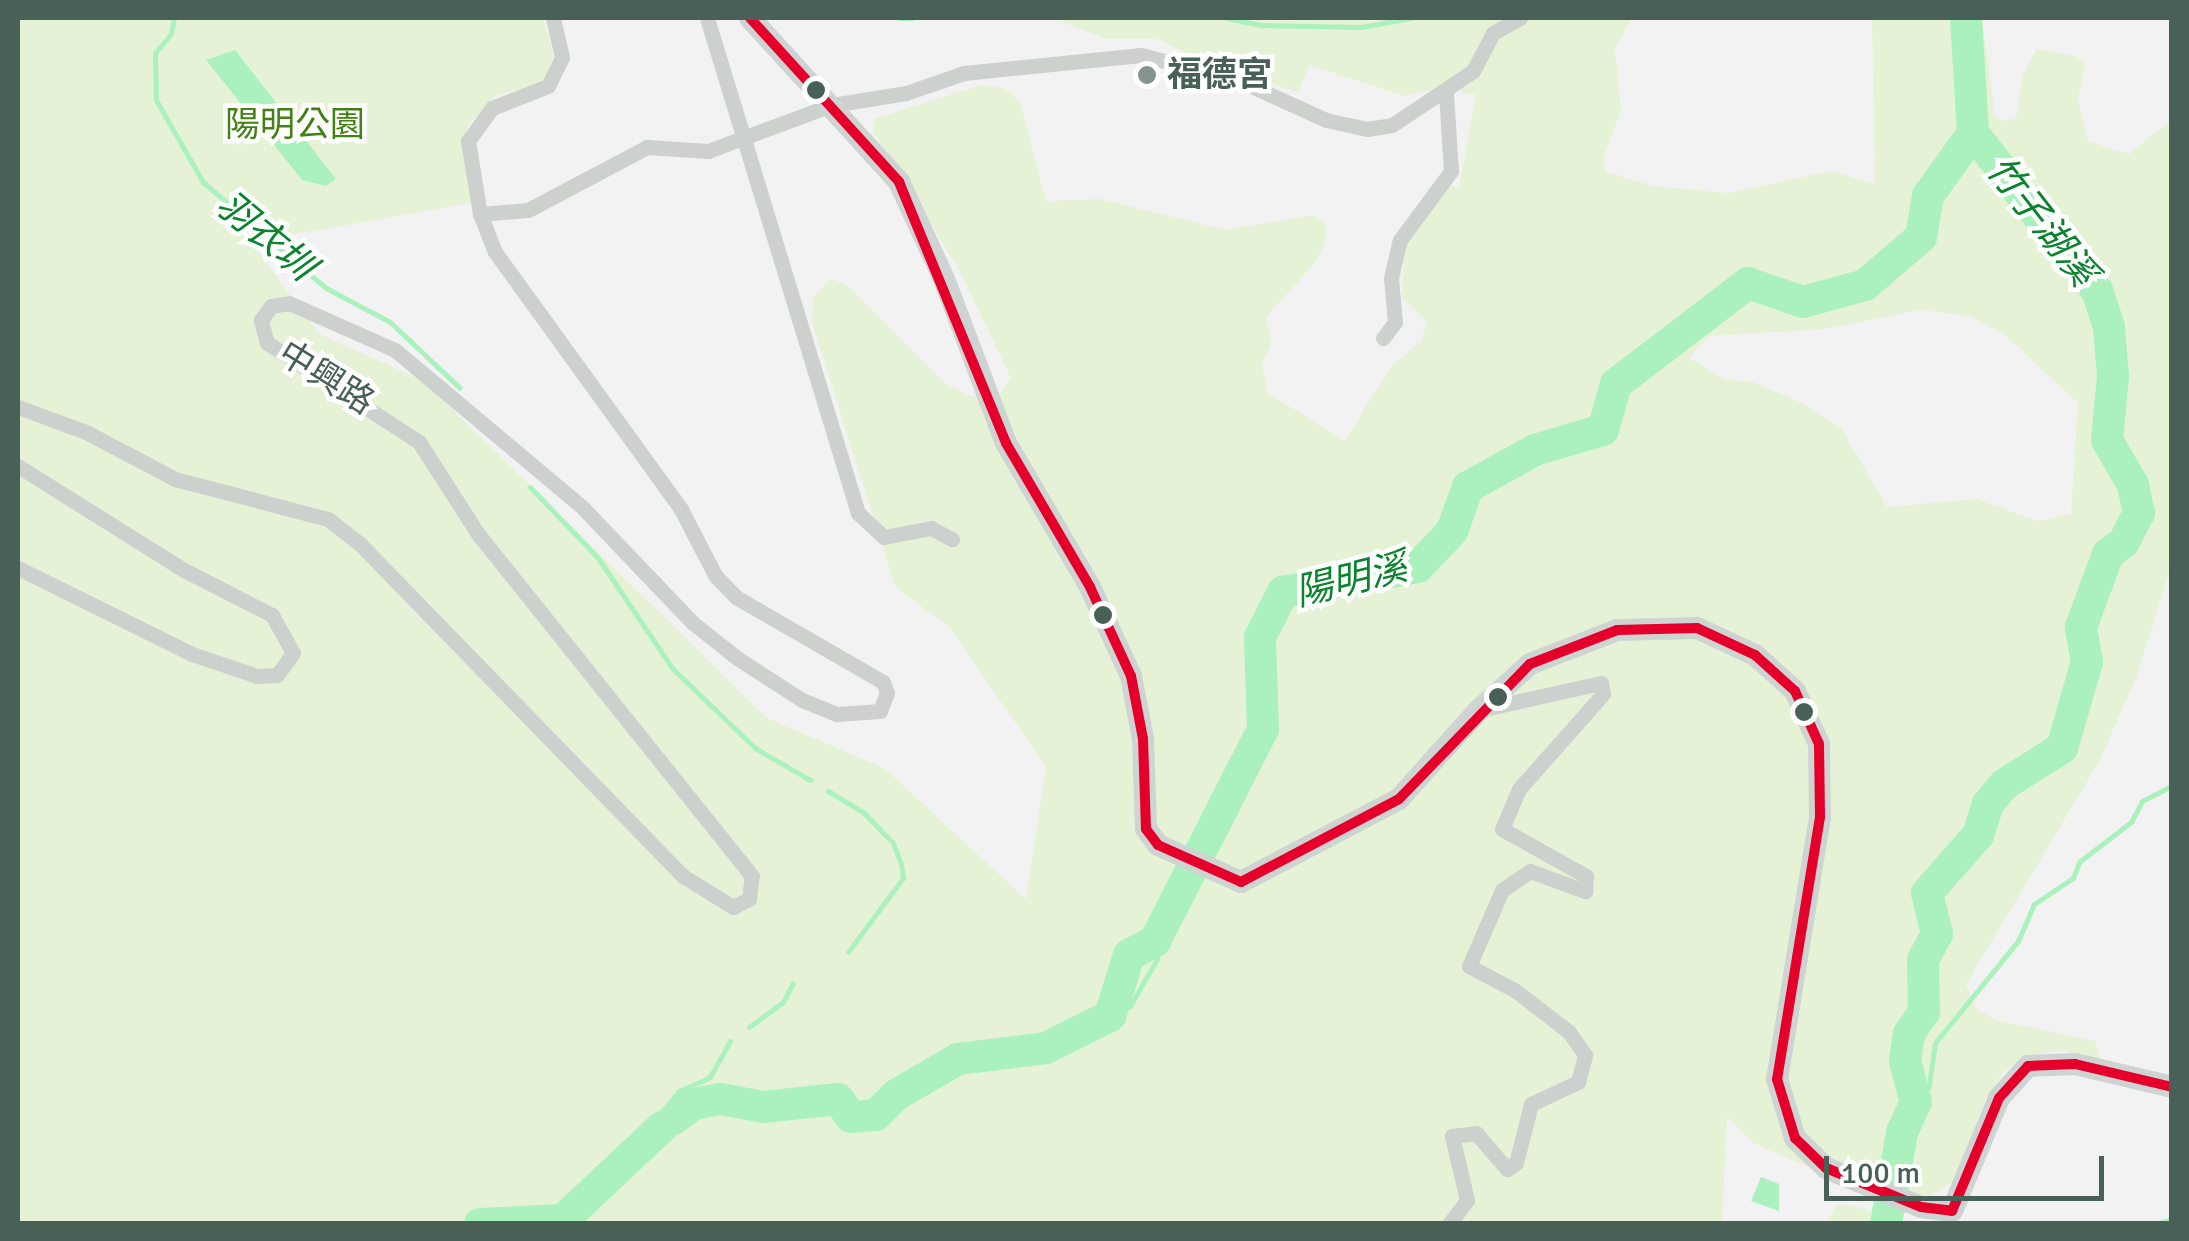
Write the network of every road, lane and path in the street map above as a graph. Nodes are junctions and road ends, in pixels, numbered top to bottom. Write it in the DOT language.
graph roads {
  1 [pos="553,18"];
  2 [pos="706,18"];
  3 [pos="750,18"];
  4 [pos="1520,18"];
  5 [pos="1446,94"];
  6 [pos="832,105"];
  7 [pos="746,132"];
  8 [pos="480,214"];
  9 [pos="1383,338"];
  10 [pos="18,407"];
  11 [pos="18,466"];
  12 [pos="952,539"];
  13 [pos="18,568"];
  14 [pos="1478,711"];
  15 [pos="2172,1088"];
  16 [pos="1449,1224"];
  1 -- 8 [label="street, 中興路"];
  2 -- 7 [label="street"];
  3 -- 6 [label="street"];
  4 -- 5 [label="street"];
  5 -- 6 [label="street"];
  5 -- 9 [label="street"];
  6 -- 7 [label="street"];
  6 -- 14 [label="street"];
  7 -- 8 [label="street"];
  7 -- 12 [label="street"];
  8 -- 10 [label="street, 中興路"];
  11 -- 13 [label="street"];
  14 -- 15 [label="street"];
  14 -- 16 [label="street"];
}
